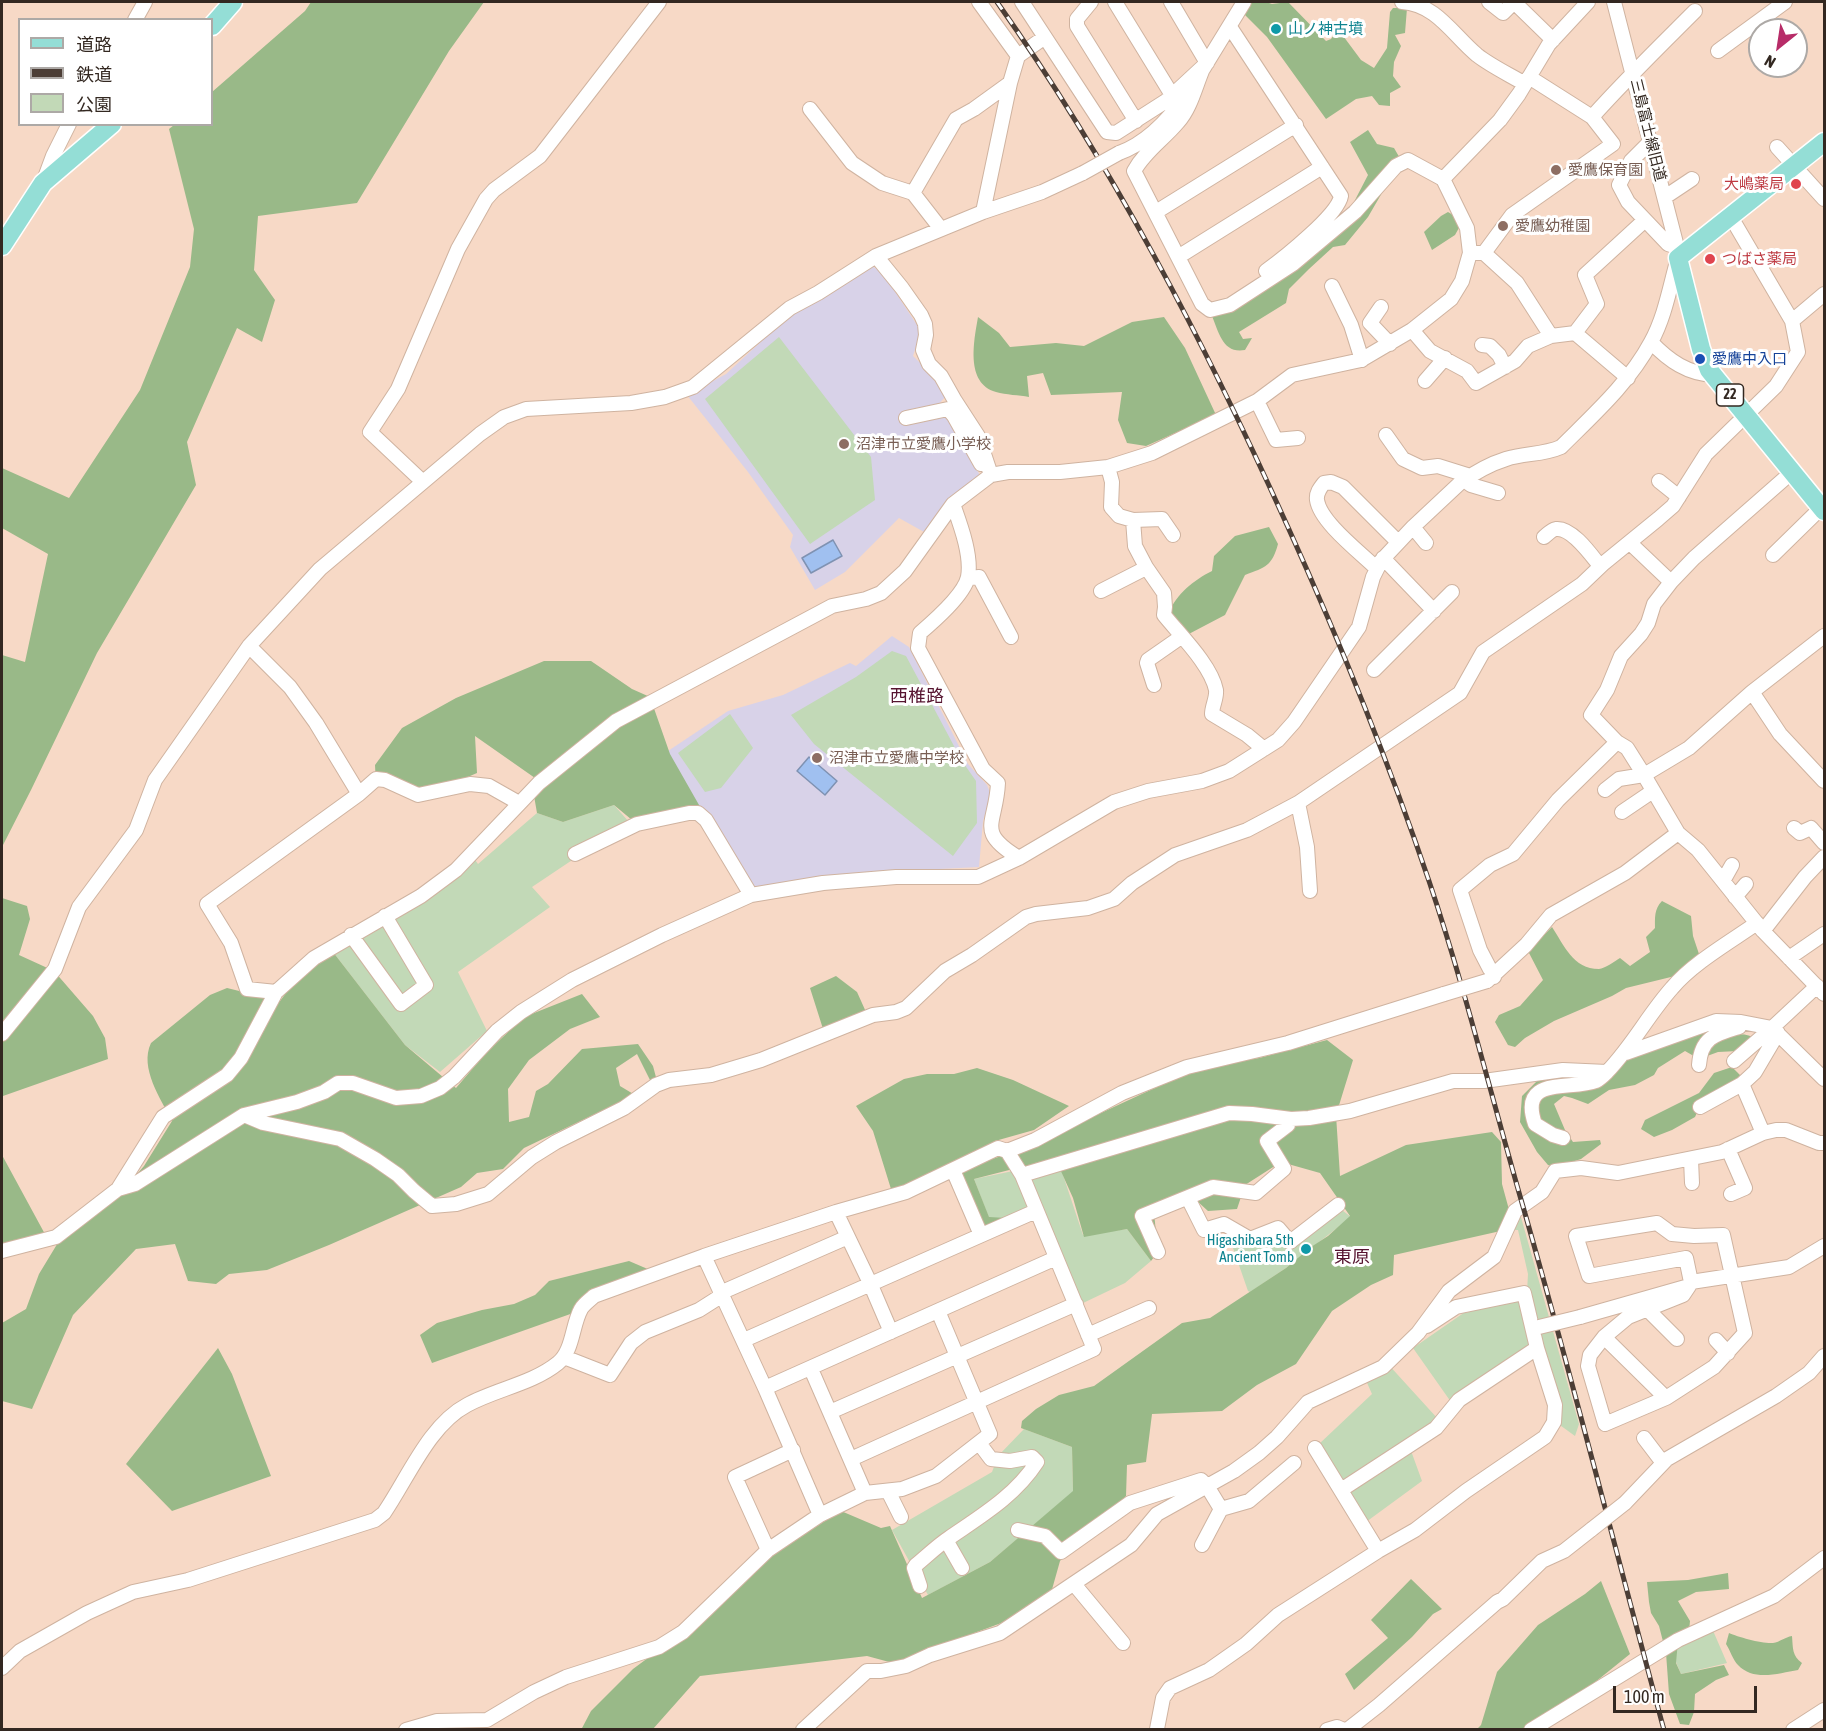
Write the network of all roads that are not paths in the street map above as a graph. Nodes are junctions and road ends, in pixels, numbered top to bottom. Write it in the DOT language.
graph roads {
  1 [pos="145,2"];
  2 [pos="232,2"];
  3 [pos="659,2"];
  4 [pos="979,2"];
  5 [pos="1022,2"];
  6 [pos="1091,2"];
  7 [pos="1115,2"];
  8 [pos="1171,2"];
  9 [pos="1244,2"];
  10 [pos="1402,2"];
  11 [pos="1489,2"];
  12 [pos="1588,2"];
  13 [pos="1614,2"];
  14 [pos="1785,2"];
  15 [pos="1433,6"];
  16 [pos="1695,11"];
  17 [pos="136,18"];
  18 [pos="213,25"];
  19 [pos="1230,27"];
  20 [pos="1045,37"];
  21 [pos="1553,40"];
  22 [pos="1718,51"];
  23 [pos="1018,56"];
  24 [pos="1204,67"];
  25 [pos="1633,71"];
  26 [pos="1527,81"];
  27 [pos="1010,83"];
  28 [pos="1172,95"];
  29 [pos="810,109"];
  30 [pos="1592,117"];
  31 [pos="1136,121"];
  32 [pos="1296,125"];
  33 [pos="68,126"];
  34 [pos="110,126"];
  35 [pos="1651,141"];
  36 [pos="1824,142"];
  37 [pos="1613,144"];
  38 [pos="1777,147"];
  39 [pos="1632,160"];
  40 [pos="1794,166"];
  41 [pos="1322,167"];
  42 [pos="1443,179"];
  43 [pos="1692,179"];
  44 [pos="43,183"];
  45 [pos="913,193"];
  46 [pos="1665,197"];
  47 [pos="1824,199"];
  48 [pos="1340,202"];
  49 [pos="983,212"];
  50 [pos="1156,212"];
  51 [pos="1355,212"];
  52 [pos="1731,217"];
  53 [pos="1645,220"];
  54 [pos="941,230"];
  55 [pos="2,246"];
  56 [pos="1470,253"];
  57 [pos="1484,253"];
  58 [pos="1678,253"];
  59 [pos="876,256"];
  60 [pos="1178,256"];
  61 [pos="1332,286"];
  62 [pos="1824,294"];
  63 [pos="1381,307"];
  64 [pos="1210,310"];
  65 [pos="1792,321"];
  66 [pos="1412,330"];
  67 [pos="1575,333"];
  68 [pos="1551,336"];
  69 [pos="1651,342"];
  70 [pos="1390,344"];
  71 [pos="1482,345"];
  72 [pos="1445,358"];
  73 [pos="1362,360"];
  74 [pos="1505,367"];
  75 [pos="1714,375"];
  76 [pos="1628,378"];
  77 [pos="1425,381"];
  78 [pos="1257,401"];
  79 [pos="1747,416"];
  80 [pos="906,418"];
  81 [pos="1587,421"];
  82 [pos="1597,432"];
  83 [pos="1386,435"];
  84 [pos="1298,438"];
  85 [pos="1108,467"];
  86 [pos="989,470"];
  87 [pos="1792,472"];
  88 [pos="1467,478"];
  89 [pos="1659,481"];
  90 [pos="423,482"];
  91 [pos="1498,493"];
  92 [pos="1679,498"];
  93 [pos="952,504"];
  94 [pos="1822,505"];
  95 [pos="1134,520"];
  96 [pos="1413,527"];
  97 [pos="1173,535"];
  98 [pos="1544,537"];
  99 [pos="1398,542"];
  100 [pos="1426,543"];
  101 [pos="1630,543"];
  102 [pos="1773,555"];
  103 [pos="1380,563"];
  104 [pos="1600,567"];
  105 [pos="1146,568"];
  106 [pos="968,578"];
  107 [pos="1671,582"];
  108 [pos="1101,591"];
  109 [pos="1452,592"];
  110 [pos="1434,611"];
  111 [pos="1824,636"];
  112 [pos="1011,637"];
  113 [pos="1181,637"];
  114 [pos="249,646"];
  115 [pos="1374,670"];
  116 [pos="1154,685"];
  117 [pos="1752,692"];
  118 [pos="1617,741"];
  119 [pos="1264,749"];
  120 [pos="1644,776"];
  121 [pos="1824,781"];
  122 [pos="1605,790"];
  123 [pos="1653,791"];
  124 [pos="359,794"];
  125 [pos="519,803"];
  126 [pos="1298,803"];
  127 [pos="1622,812"];
  128 [pos="1794,828"];
  129 [pos="1678,833"];
  130 [pos="1824,843"];
  131 [pos="575,854"];
  132 [pos="1824,856"];
  133 [pos="1019,858"];
  134 [pos="1732,865"];
  135 [pos="1723,881"];
  136 [pos="1746,884"];
  137 [pos="1311,891"];
  138 [pos="751,895"];
  139 [pos="1736,897"];
  140 [pos="384,916"];
  141 [pos="1760,927"];
  142 [pos="1824,934"];
  143 [pos="351,935"];
  144 [pos="1789,957"];
  145 [pos="1490,979"];
  146 [pos="1820,990"];
  147 [pos="276,992"];
  148 [pos="1741,1022"];
  149 [pos="1775,1030"];
  150 [pos="2,1034"];
  151 [pos="1626,1053"];
  152 [pos="1734,1061"];
  153 [pos="1699,1065"];
  154 [pos="1607,1072"];
  155 [pos="1824,1079"];
  156 [pos="1742,1084"];
  157 [pos="1700,1107"];
  158 [pos="244,1115"];
  159 [pos="1288,1119"];
  160 [pos="1763,1132"];
  161 [pos="1563,1138"];
  162 [pos="1824,1143"];
  163 [pos="1728,1149"];
  164 [pos="1007,1151"];
  165 [pos="1691,1159"];
  166 [pos="953,1170"];
  167 [pos="1022,1175"];
  168 [pos="1692,1183"];
  169 [pos="118,1189"];
  170 [pos="1731,1194"];
  171 [pos="1188,1198"];
  172 [pos="1338,1205"];
  173 [pos="1036,1210"];
  174 [pos="836,1212"];
  175 [pos="981,1234"];
  176 [pos="848,1237"];
  177 [pos="1824,1246"];
  178 [pos="2,1251"];
  179 [pos="1158,1252"];
  180 [pos="704,1256"];
  181 [pos="1056,1258"];
  182 [pos="1732,1276"];
  183 [pos="870,1282"];
  184 [pos="1690,1284"];
  185 [pos="721,1294"];
  186 [pos="1076,1304"];
  187 [pos="1149,1308"];
  188 [pos="1647,1309"];
  189 [pos="938,1311"];
  190 [pos="1535,1327"];
  191 [pos="891,1332"];
  192 [pos="1418,1332"];
  193 [pos="1088,1335"];
  194 [pos="1604,1337"];
  195 [pos="1677,1339"];
  196 [pos="744,1340"];
  197 [pos="1716,1340"];
  198 [pos="1537,1348"];
  199 [pos="1728,1353"];
  200 [pos="1824,1356"];
  201 [pos="564,1357"];
  202 [pos="958,1357"];
  203 [pos="811,1369"];
  204 [pos="765,1388"];
  205 [pos="1666,1398"];
  206 [pos="978,1402"];
  207 [pos="830,1412"];
  208 [pos="1644,1438"];
  209 [pos="979,1443"];
  210 [pos="1315,1448"];
  211 [pos="793,1450"];
  212 [pos="851,1459"];
  213 [pos="1294,1463"];
  214 [pos="1663,1463"];
  215 [pos="1207,1486"];
  216 [pos="1341,1490"];
  217 [pos="888,1491"];
  218 [pos="865,1494"];
  219 [pos="1221,1509"];
  220 [pos="820,1515"];
  221 [pos="901,1517"];
  222 [pos="1018,1530"];
  223 [pos="946,1540"];
  224 [pos="1202,1545"];
  225 [pos="768,1550"];
  226 [pos="1378,1551"];
  227 [pos="1824,1558"];
  228 [pos="962,1568"];
  229 [pos="1074,1584"];
  230 [pos="920,1586"];
  231 [pos="1123,1643"];
  232 [pos="2,1668"];
  233 [pos="1824,1710"];
  234 [pos="1537,1728"];
  235 [pos="406,1730"];
  236 [pos="803,1730"];
  237 [pos="1156,1730"];
  238 [pos="1327,1730"];
  239 [pos="1345,1730"];
  240 [pos="1793,1730"];
  1 -- 17 [label="street"];
  2 -- 18 [label="main road"];
  3 -- 90 [label="street"];
  4 -- 23 [label="street"];
  5 -- 20 [label="street"];
  6 -- 31 [label="street"];
  7 -- 28 [label="street"];
  8 -- 24 [label="street"];
  9 -- 19 [label="street"];
  10 -- 15 [label="street"];
  11 -- 21 [label="street"];
  12 -- 21 [label="street"];
  13 -- 25 [label="street, 三島富士線旧道"];
  14 -- 22 [label="street"];
  15 -- 26 [label="street"];
  16 -- 25 [label="street"];
  19 -- 24 [label="street"];
  19 -- 32 [label="street"];
  20 -- 23 [label="street"];
  20 -- 31 [label="street"];
  21 -- 26 [label="street"];
  23 -- 27 [label="street"];
  24 -- 28 [label="street"];
  24 -- 49 [label="street, bridge"];
  24 -- 50 [label="street"];
  25 -- 30 [label="street"];
  25 -- 35 [label="street, 三島富士線旧道"];
  26 -- 30 [label="street"];
  26 -- 42 [label="street"];
  27 -- 45 [label="street"];
  27 -- 49 [label="street"];
  28 -- 31 [label="street"];
  29 -- 45 [label="street"];
  30 -- 37 [label="street"];
  32 -- 41 [label="street"];
  32 -- 50 [label="street"];
  33 -- 44 [label="street"];
  34 -- 44 [label="main road"];
  35 -- 39 [label="street"];
  35 -- 46 [label="street, 三島富士線旧道"];
  36 -- 40 [label="main road"];
  37 -- 39 [label="street"];
  37 -- 57 [label="street"];
  38 -- 40 [label="street"];
  39 -- 53 [label="street"];
  40 -- 47 [label="street"];
  40 -- 52 [label="main road"];
  41 -- 48 [label="street"];
  41 -- 60 [label="street"];
  42 -- 51 [label="street"];
  42 -- 56 [label="street"];
  43 -- 46 [label="street"];
  44 -- 55 [label="main road"];
  45 -- 54 [label="street"];
  46 -- 58 [label="street, 三島富士線旧道"];
  48 -- 51 [label="street"];
  48 -- 64 [label="street"];
  49 -- 54 [label="street"];
  50 -- 60 [label="street"];
  51 -- 64 [label="street"];
  52 -- 58 [label="main road"];
  52 -- 65 [label="street"];
  53 -- 58 [label="street"];
  53 -- 67 [label="street"];
  54 -- 59 [label="street"];
  56 -- 57 [label="street"];
  56 -- 66 [label="street"];
  57 -- 68 [label="street"];
  58 -- 69 [label="street"];
  58 -- 75 [label="main road, 22"];
  59 -- 86 [label="street"];
  59 -- 90 [label="street"];
  60 -- 64 [label="street"];
  61 -- 73 [label="street"];
  62 -- 65 [label="street"];
  63 -- 70 [label="street"];
  65 -- 79 [label="street"];
  66 -- 70 [label="street"];
  66 -- 72 [label="street"];
  67 -- 68 [label="street"];
  67 -- 76 [label="street"];
  68 -- 74 [label="street"];
  69 -- 75 [label="street"];
  69 -- 76 [label="street"];
  70 -- 73 [label="street"];
  71 -- 74 [label="street"];
  72 -- 74 [label="street"];
  72 -- 77 [label="street"];
  73 -- 78 [label="street"];
  75 -- 79 [label="main road, 22"];
  76 -- 81 [label="street"];
  78 -- 84 [label="street"];
  78 -- 85 [label="street"];
  79 -- 87 [label="main road, 22"];
  79 -- 92 [label="street"];
  80 -- 86 [label="street"];
  81 -- 82 [label="street"];
  81 -- 88 [label="street"];
  83 -- 88 [label="street"];
  85 -- 86 [label="street"];
  85 -- 95 [label="street"];
  86 -- 93 [label="street"];
  87 -- 94 [label="main road, 22"];
  87 -- 107 [label="street"];
  88 -- 91 [label="street"];
  88 -- 96 [label="street"];
  89 -- 92 [label="street"];
  90 -- 114 [label="street"];
  92 -- 101 [label="street"];
  93 -- 106 [label="street"];
  93 -- 125 [label="street"];
  94 -- 102 [label="street"];
  95 -- 97 [label="street"];
  95 -- 105 [label="street"];
  96 -- 99 [label="street"];
  96 -- 100 [label="street"];
  98 -- 104 [label="street"];
  99 -- 103 [label="street"];
  99 -- 103 [label="street"];
  101 -- 104 [label="street"];
  101 -- 107 [label="street"];
  103 -- 110 [label="street"];
  103 -- 119 [label="street"];
  104 -- 126 [label="street"];
  105 -- 108 [label="street"];
  105 -- 113 [label="street"];
  106 -- 112 [label="street"];
  106 -- 133 [label="street"];
  107 -- 118 [label="street"];
  109 -- 110 [label="street"];
  110 -- 115 [label="street"];
  111 -- 117 [label="street"];
  113 -- 116 [label="street"];
  113 -- 119 [label="street"];
  114 -- 124 [label="street"];
  114 -- 150 [label="street"];
  117 -- 120 [label="street"];
  117 -- 121 [label="street"];
  118 -- 120 [label="street"];
  118 -- 145 [label="street"];
  119 -- 133 [label="street"];
  120 -- 122 [label="street"];
  120 -- 123 [label="street"];
  123 -- 127 [label="street"];
  123 -- 129 [label="street"];
  124 -- 125 [label="street"];
  124 -- 147 [label="street"];
  125 -- 140 [label="street"];
  126 -- 137 [label="street"];
  126 -- 158 [label="street"];
  128 -- 130 [label="street"];
  129 -- 135 [label="street"];
  129 -- 145 [label="street"];
  131 -- 138 [label="street"];
  132 -- 141 [label="street"];
  133 -- 138 [label="street"];
  134 -- 135 [label="street"];
  135 -- 139 [label="street"];
  136 -- 139 [label="street"];
  138 -- 158 [label="street"];
  139 -- 141 [label="street"];
  140 -- 143 [label="street"];
  140 -- 143 [label="street"];
  141 -- 144 [label="street"];
  141 -- 151 [label="street"];
  142 -- 144 [label="street"];
  143 -- 147 [label="street"];
  144 -- 146 [label="street"];
  145 -- 164 [label="street, bridge"];
  146 -- 149 [label="street"];
  147 -- 169 [label="street"];
  148 -- 149 [label="street"];
  148 -- 151 [label="street"];
  148 -- 153 [label="street"];
  149 -- 152 [label="street"];
  149 -- 155 [label="street"];
  149 -- 156 [label="street"];
  151 -- 154 [label="street"];
  154 -- 159 [label="street"];
  154 -- 161 [label="street"];
  156 -- 157 [label="street"];
  156 -- 160 [label="street"];
  158 -- 169 [label="street"];
  159 -- 167 [label="street"];
  159 -- 171 [label="street"];
  160 -- 162 [label="street"];
  160 -- 163 [label="street"];
  163 -- 165 [label="street"];
  163 -- 170 [label="street"];
  164 -- 166 [label="street"];
  164 -- 167 [label="street"];
  165 -- 168 [label="street"];
  165 -- 192 [label="street"];
  166 -- 174 [label="street"];
  166 -- 175 [label="street"];
  167 -- 173 [label="street"];
  169 -- 178 [label="street"];
  171 -- 172 [label="street"];
  171 -- 179 [label="street"];
  173 -- 175 [label="street"];
  173 -- 181 [label="street"];
  174 -- 176 [label="street"];
  174 -- 180 [label="street"];
  175 -- 183 [label="street"];
  176 -- 183 [label="street"];
  176 -- 185 [label="street"];
  177 -- 182 [label="street"];
  180 -- 185 [label="street"];
  180 -- 201 [label="street"];
  181 -- 186 [label="street"];
  181 -- 189 [label="street"];
  182 -- 184 [label="street"];
  182 -- 184 [label="street"];
  182 -- 199 [label="street"];
  183 -- 191 [label="street"];
  183 -- 196 [label="street"];
  184 -- 188 [label="street"];
  184 -- 190 [label="street, bridge"];
  185 -- 196 [label="street"];
  185 -- 201 [label="street"];
  186 -- 193 [label="street"];
  186 -- 202 [label="street"];
  187 -- 193 [label="street"];
  188 -- 194 [label="street"];
  188 -- 195 [label="street"];
  189 -- 191 [label="street"];
  189 -- 202 [label="street"];
  190 -- 192 [label="street"];
  190 -- 198 [label="street"];
  191 -- 203 [label="street"];
  192 -- 215 [label="street"];
  193 -- 206 [label="street"];
  194 -- 205 [label="street"];
  194 -- 205 [label="street"];
  196 -- 204 [label="street"];
  197 -- 199 [label="street"];
  198 -- 216 [label="street"];
  198 -- 226 [label="street"];
  199 -- 205 [label="street"];
  200 -- 214 [label="street"];
  201 -- 232 [label="street"];
  202 -- 206 [label="street"];
  202 -- 207 [label="street"];
  203 -- 204 [label="street"];
  203 -- 207 [label="street"];
  204 -- 211 [label="street"];
  206 -- 209 [label="street"];
  206 -- 212 [label="street"];
  207 -- 212 [label="street"];
  208 -- 214 [label="street"];
  209 -- 217 [label="street"];
  209 -- 223 [label="street"];
  210 -- 216 [label="street"];
  211 -- 220 [label="street"];
  211 -- 225 [label="street"];
  212 -- 218 [label="street"];
  213 -- 219 [label="street"];
  214 -- 239 [label="street, bridge"];
  215 -- 219 [label="street"];
  215 -- 222 [label="street"];
  215 -- 229 [label="street"];
  216 -- 226 [label="street"];
  217 -- 218 [label="street"];
  217 -- 221 [label="street"];
  218 -- 220 [label="street"];
  219 -- 224 [label="street"];
  220 -- 225 [label="street"];
  223 -- 228 [label="street"];
  223 -- 230 [label="street"];
  225 -- 235 [label="street"];
  226 -- 237 [label="street"];
  227 -- 234 [label="street"];
  229 -- 231 [label="street"];
  229 -- 236 [label="street"];
  233 -- 240 [label="street"];
  238 -- 239 [label="street"];
}
